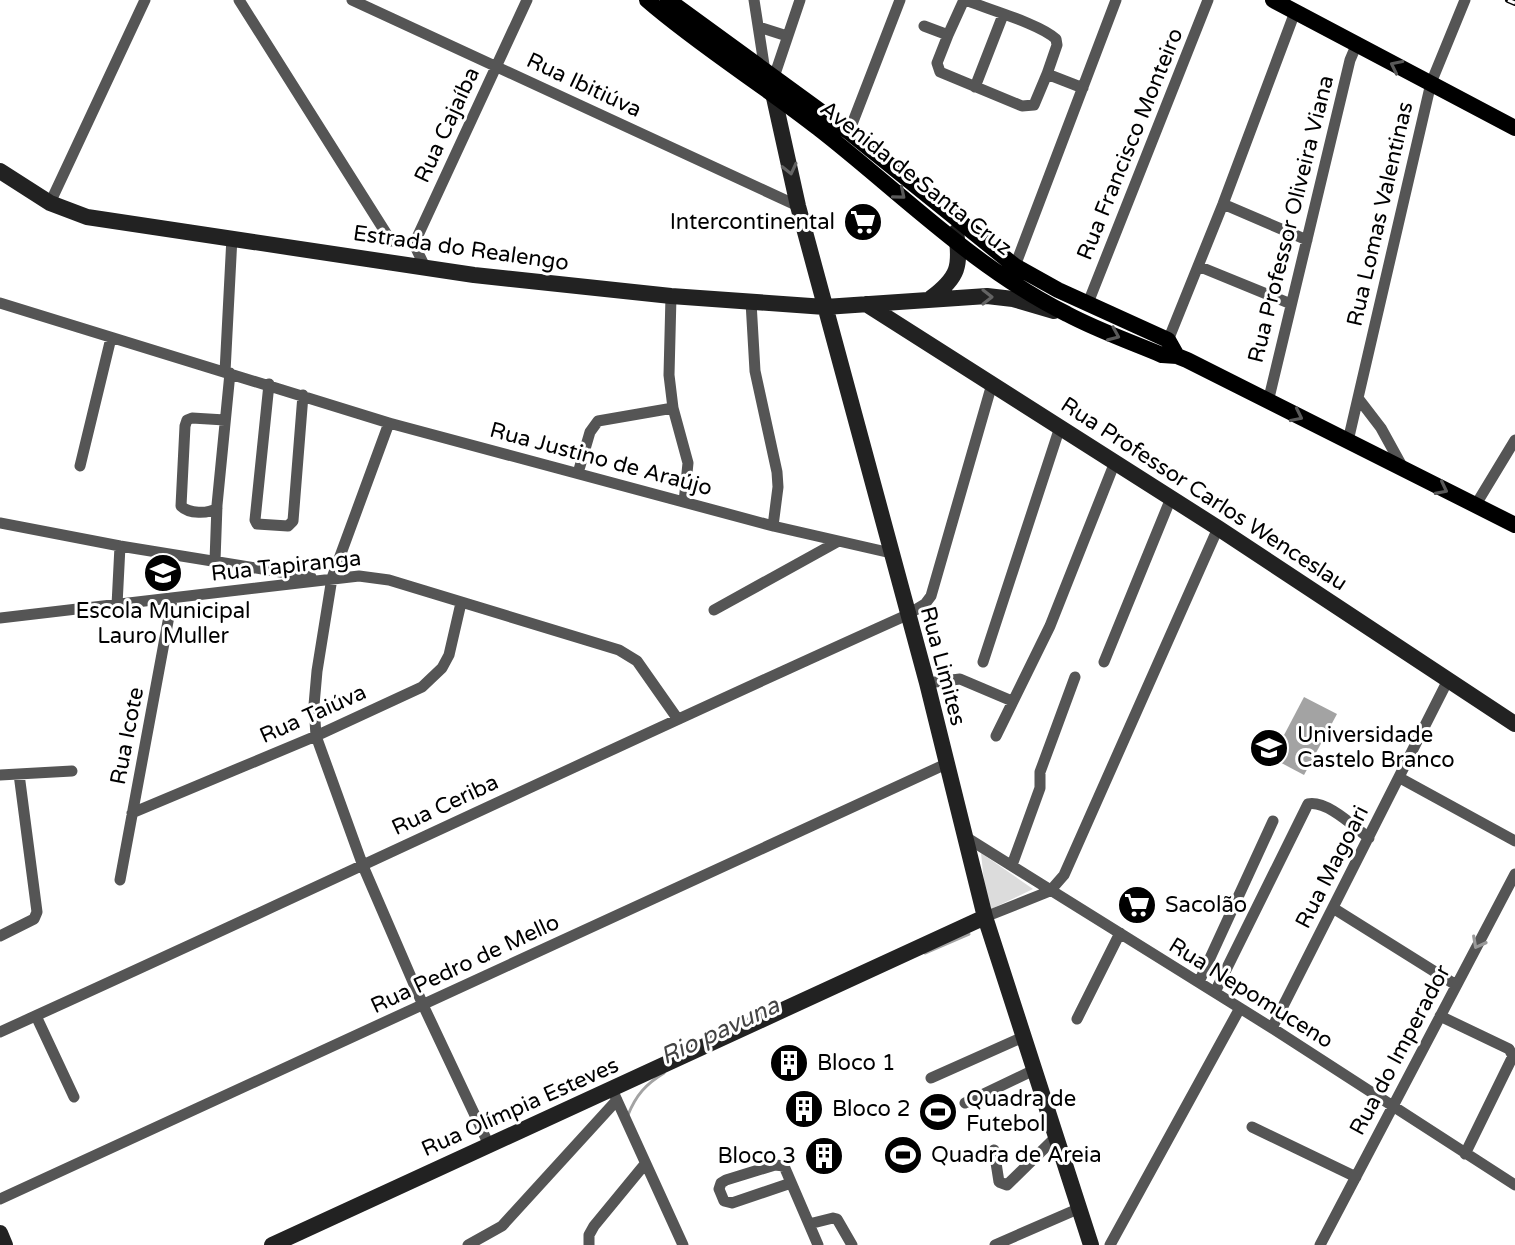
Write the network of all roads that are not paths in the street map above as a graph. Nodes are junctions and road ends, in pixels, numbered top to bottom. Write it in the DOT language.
graph roads {
  1 [pos="145,0"];
  2 [pos="239,0"];
  3 [pos="352,0"];
  4 [pos="527,0"];
  5 [pos="647,0"];
  6 [pos="668,0"];
  7 [pos="754,0"];
  8 [pos="800,0"];
  9 [pos="900,0"];
  10 [pos="1116,0"];
  11 [pos="1208,0"];
  12 [pos="1273,0"];
  13 [pos="1465,0"];
  14 [pos="1295,12"];
  15 [pos="1003,15"];
  16 [pos="924,26"];
  17 [pos="759,27"];
  18 [pos="948,35"];
  19 [pos="787,36"];
  20 [pos="1356,46"];
  21 [pos="497,66"];
  22 [pos="1047,74"];
  23 [pos="771,80"];
  24 [pos="1431,83"];
  25 [pos="975,87"];
  26 [pos="1083,88"];
  27 [pos="1515,128"];
  28 [pos="849,132"];
  29 [pos="0,171"];
  30 [pos="50,203"];
  31 [pos="1223,204"];
  32 [pos="798,206"];
  33 [pos="952,217"];
  34 [pos="232,237"];
  35 [pos="1307,240"];
  36 [pos="391,241"];
  37 [pos="957,242"];
  38 [pos="414,244"];
  39 [pos="380,260"];
  40 [pos="1015,266"];
  41 [pos="1198,266"];
  42 [pos="425,267"];
  43 [pos="671,296"];
  44 [pos="930,299"];
  45 [pos="904,301"];
  46 [pos="751,302"];
  47 [pos="0,303"];
  48 [pos="1088,303"];
  49 [pos="866,304"];
  50 [pos="1291,304"];
  51 [pos="825,307"];
  52 [pos="1067,314"];
  53 [pos="901,326"];
  54 [pos="111,338"];
  55 [pos="1169,350"];
  56 [pos="228,373"];
  57 [pos="269,384"];
  58 [pos="992,384"];
  59 [pos="303,395"];
  60 [pos="1358,398"];
  61 [pos="1268,402"];
  62 [pos="673,408"];
  63 [pos="225,420"];
  64 [pos="389,423"];
  65 [pos="1060,427"];
  66 [pos="1515,440"];
  67 [pos="1348,441"];
  68 [pos="1115,462"];
  69 [pos="80,466"];
  70 [pos="1404,469"];
  71 [pos="578,473"];
  72 [pos="1171,498"];
  73 [pos="684,502"];
  74 [pos="1475,506"];
  75 [pos="217,508"];
  76 [pos="0,523"];
  77 [pos="1515,525"];
  78 [pos="773,526"];
  79 [pos="1218,528"];
  80 [pos="837,542"];
  81 [pos="120,546"];
  82 [pos="891,553"];
  83 [pos="215,561"];
  84 [pos="328,579"];
  85 [pos="172,600"];
  86 [pos="461,603"];
  87 [pos="117,605"];
  88 [pos="714,610"];
  89 [pos="907,615"];
  90 [pos="0,618"];
  91 [pos="983,662"];
  92 [pos="1104,662"];
  93 [pos="1075,677"];
  94 [pos="1448,680"];
  95 [pos="927,683"];
  96 [pos="1012,701"];
  97 [pos="677,718"];
  98 [pos="1515,724"];
  99 [pos="316,736"];
  100 [pos="996,736"];
  101 [pos="946,764"];
  102 [pos="72,771"];
  103 [pos="19,774"];
  104 [pos="0,775"];
  105 [pos="1400,778"];
  106 [pos="132,813"];
  107 [pos="1273,821"];
  108 [pos="964,836"];
  109 [pos="1369,838"];
  110 [pos="1515,841"];
  111 [pos="1012,865"];
  112 [pos="363,866"];
  113 [pos="1515,874"];
  114 [pos="120,880"];
  115 [pos="1050,891"];
  116 [pos="1333,908"];
  117 [pos="985,917"];
  118 [pos="1120,933"];
  119 [pos="0,936"];
  120 [pos="1196,981"];
  121 [pos="1456,985"];
  122 [pos="1215,992"];
  123 [pos="423,1005"];
  124 [pos="1240,1008"];
  125 [pos="36,1016"];
  126 [pos="1440,1016"];
  127 [pos="1077,1019"];
  128 [pos="1272,1028"];
  129 [pos="0,1032"];
  130 [pos="1023,1037"];
  131 [pos="1034,1070"];
  132 [pos="931,1078"];
  133 [pos="614,1095"];
  134 [pos="74,1097"];
  135 [pos="965,1103"];
  136 [pos="1392,1108"];
  137 [pos="1252,1127"];
  138 [pos="489,1145"];
  139 [pos="994,1150"];
  140 [pos="1061,1150"];
  141 [pos="1465,1154"];
  142 [pos="645,1164"];
  143 [pos="1356,1177"];
  144 [pos="791,1183"];
  145 [pos="1515,1185"];
  146 [pos="0,1199"];
  147 [pos="1080,1208"];
  148 [pos="809,1224"];
  149 [pos="0,1233"];
  150 [pos="492,1240"];
  151 [pos="5,1245"];
  152 [pos="272,1245"];
  153 [pos="468,1245"];
  154 [pos="589,1245"];
  155 [pos="683,1245"];
  156 [pos="818,1245"];
  157 [pos="852,1245"];
  158 [pos="995,1245"];
  159 [pos="1091,1245"];
  160 [pos="1110,1245"];
  161 [pos="1320,1245"];
  1 -- 30 [label="street"];
  2 -- 36 [label="street"];
  3 -- 21 [label="street, Rua Ibitiúva"];
  4 -- 21 [label="street, Rua Cajaíba"];
  5 -- 23 [label="main road, Avenida de Santa Cruz"];
  6 -- 23 [label="main road, Avenida de Santa Cruz"];
  7 -- 17 [label="street, Rua Limites"];
  8 -- 19 [label="street"];
  9 -- 28 [label="street"];
  10 -- 26 [label="street"];
  11 -- 48 [label="street, Rua Francisco Monteiro"];
  12 -- 14 [label="main road"];
  13 -- 24 [label="street, Rua Lomas Valentinas"];
  14 -- 20 [label="main road"];
  14 -- 31 [label="street"];
  15 -- 18 [label="street"];
  15 -- 22 [label="street"];
  15 -- 25 [label="street"];
  16 -- 18 [label="street"];
  17 -- 19 [label="street"];
  17 -- 23 [label="street, Rua Limites"];
  18 -- 25 [label="street"];
  19 -- 23 [label="street"];
  24 -- 20 [label="main road, one-way"];
  20 -- 35 [label="street, Rua Professor Oliveira Viana"];
  21 -- 32 [label="street, Rua Ibitiúva"];
  21 -- 38 [label="street, Rua Cajaíba"];
  22 -- 25 [label="street"];
  22 -- 26 [label="street"];
  23 -- 28 [label="main road, Avenida de Santa Cruz"];
  23 -- 32 [label="street, Rua Limites, one-way"];
  23 -- 37 [label="main road, Avenida de Santa Cruz, one-way"];
  24 -- 27 [label="main road"];
  24 -- 60 [label="street, Rua Lomas Valentinas"];
  26 -- 40 [label="street"];
  28 -- 33 [label="main road, Avenida de Santa Cruz"];
  29 -- 30 [label="street, Estrada do Realengo"];
  30 -- 34 [label="street, Estrada do Realengo"];
  31 -- 35 [label="street"];
  31 -- 41 [label="street"];
  32 -- 51 [label="street, Rua Limites"];
  33 -- 37 [label="street"];
  33 -- 40 [label="main road, Avenida de Santa Cruz"];
  34 -- 39 [label="street, Estrada do Realengo"];
  34 -- 56 [label="street"];
  35 -- 50 [label="street, Rua Professor Oliveira Viana"];
  36 -- 38 [label="street"];
  36 -- 39 [label="street"];
  37 -- 44 [label="street"];
  37 -- 52 [label="main road, Avenida de Santa Cruz"];
  38 -- 42 [label="street"];
  39 -- 42 [label="street, Estrada do Realengo"];
  40 -- 48 [label="main road, Avenida de Santa Cruz"];
  41 -- 50 [label="street"];
  41 -- 55 [label="street"];
  42 -- 43 [label="street, Estrada do Realengo"];
  43 -- 46 [label="street, Estrada do Realengo"];
  43 -- 62 [label="street"];
  44 -- 45 [label="street, Estrada do Realengo"];
  44 -- 52 [label="street, Estrada do Realengo, one-way"];
  45 -- 49 [label="street, Estrada do Realengo"];
  45 -- 53 [label="street"];
  46 -- 51 [label="street, Estrada do Realengo"];
  46 -- 78 [label="street"];
  47 -- 54 [label="street, Rua Justino de Araújo"];
  48 -- 55 [label="main road, Avenida de Santa Cruz"];
  49 -- 51 [label="street, Estrada do Realengo"];
  49 -- 53 [label="street, Rua Professor Carlos Wenceslau"];
  50 -- 61 [label="street, Rua Professor Oliveira Viana"];
  51 -- 82 [label="street, Rua Limites"];
  52 -- 55 [label="main road, Avenida de Santa Cruz, one-way"];
  53 -- 58 [label="street, Rua Professor Carlos Wenceslau"];
  54 -- 56 [label="street, Rua Justino de Araújo"];
  54 -- 69 [label="street"];
  55 -- 61 [label="main road, Avenida de Santa Cruz"];
  56 -- 57 [label="street, Rua Justino de Araújo"];
  56 -- 63 [label="street"];
  57 -- 59 [label="street, Rua Justino de Araújo"];
  57 -- 59 [label="street"];
  58 -- 65 [label="street, Rua Professor Carlos Wenceslau"];
  58 -- 89 [label="street"];
  59 -- 64 [label="street, Rua Justino de Araújo"];
  60 -- 67 [label="street, Rua Lomas Valentinas"];
  60 -- 70 [label="street"];
  61 -- 67 [label="main road, Avenida de Santa Cruz, one-way"];
  62 -- 71 [label="street"];
  62 -- 73 [label="street"];
  63 -- 75 [label="street"];
  63 -- 75 [label="street"];
  64 -- 71 [label="street, Rua Justino de Araújo"];
  64 -- 84 [label="street"];
  65 -- 68 [label="street, Rua Professor Carlos Wenceslau"];
  65 -- 91 [label="street"];
  66 -- 74 [label="street"];
  67 -- 70 [label="main road, Avenida de Santa Cruz"];
  68 -- 72 [label="street, Rua Professor Carlos Wenceslau"];
  68 -- 96 [label="street"];
  70 -- 74 [label="main road, Avenida de Santa Cruz, one-way"];
  71 -- 73 [label="street, Rua Justino de Araújo"];
  72 -- 79 [label="street, Rua Professor Carlos Wenceslau"];
  72 -- 92 [label="street"];
  73 -- 78 [label="street, Rua Justino de Araújo"];
  74 -- 77 [label="main road, Avenida de Santa Cruz"];
  75 -- 83 [label="street"];
  76 -- 81 [label="street"];
  78 -- 80 [label="street, Rua Justino de Araújo"];
  79 -- 94 [label="street, Rua Professor Carlos Wenceslau"];
  79 -- 115 [label="street"];
  80 -- 82 [label="street, Rua Justino de Araújo"];
  80 -- 88 [label="street"];
  81 -- 83 [label="street"];
  81 -- 87 [label="street"];
  82 -- 89 [label="street, Rua Limites"];
  83 -- 84 [label="street"];
  84 -- 85 [label="street, Rua Tapiranga"];
  84 -- 86 [label="street, Rua Tapiranga"];
  84 -- 99 [label="street"];
  85 -- 87 [label="street, Rua Tapiranga"];
  85 -- 106 [label="street, Rua Icote"];
  86 -- 97 [label="street, Rua Tapiranga"];
  86 -- 99 [label="street, Rua Taiúva"];
  87 -- 90 [label="street, Rua Tapiranga"];
  89 -- 95 [label="street, Rua Limites"];
  89 -- 97 [label="street, Rua Ceriba"];
  93 -- 111 [label="street"];
  94 -- 98 [label="street, Rua Professor Carlos Wenceslau"];
  94 -- 105 [label="street, Rua Magoari"];
  95 -- 96 [label="street"];
  95 -- 101 [label="street, Rua Limites"];
  96 -- 100 [label="street"];
  97 -- 112 [label="street, Rua Ceriba"];
  99 -- 106 [label="street, Rua Taiúva"];
  99 -- 112 [label="street"];
  101 -- 108 [label="street, Rua Limites"];
  101 -- 123 [label="street, Rua Pedro de Mello"];
  102 -- 103 [label="street"];
  103 -- 104 [label="street"];
  103 -- 119 [label="street"];
  105 -- 109 [label="street, Rua Magoari"];
  105 -- 110 [label="street"];
  106 -- 114 [label="street, Rua Icote"];
  107 -- 120 [label="street"];
  108 -- 111 [label="street, Rua Nepomuceno"];
  108 -- 117 [label="street, Rua Limites"];
  109 -- 116 [label="street, Rua Magoari"];
  109 -- 122 [label="street, Rua Magoari"];
  111 -- 115 [label="street, Rua Nepomuceno"];
  112 -- 123 [label="street"];
  112 -- 125 [label="street, Rua Ceriba"];
  113 -- 121 [label="street, Rua do Imperador, one-way"];
  115 -- 117 [label="street, Rua Olímpia Esteves"];
  115 -- 118 [label="street, Rua Nepomuceno"];
  116 -- 121 [label="street"];
  116 -- 128 [label="street, Rua Magoari"];
  117 -- 130 [label="street, Rua Limites"];
  117 -- 133 [label="street, Rua Olímpia Esteves"];
  118 -- 120 [label="street, Rua Nepomuceno"];
  118 -- 127 [label="street"];
  120 -- 122 [label="street, Rua Nepomuceno"];
  121 -- 126 [label="street, Rua do Imperador"];
  122 -- 124 [label="street, Rua Nepomuceno"];
  123 -- 138 [label="street"];
  123 -- 146 [label="street, Rua Pedro de Mello"];
  124 -- 128 [label="street, Rua Nepomuceno"];
  124 -- 160 [label="street"];
  125 -- 129 [label="street, Rua Ceriba"];
  125 -- 134 [label="street"];
  126 -- 136 [label="street, Rua do Imperador"];
  126 -- 141 [label="street"];
  128 -- 136 [label="street, Rua Nepomuceno"];
  130 -- 131 [label="street, Rua Limites"];
  130 -- 132 [label="street"];
  131 -- 135 [label="street"];
  131 -- 140 [label="street, Rua Limites"];
  133 -- 138 [label="street, Rua Olímpia Esteves"];
  133 -- 142 [label="street"];
  133 -- 150 [label="street"];
  136 -- 141 [label="street, Rua Nepomuceno"];
  136 -- 143 [label="street, Rua do Imperador"];
  137 -- 143 [label="street"];
  138 -- 152 [label="street, Rua Olímpia Esteves"];
  139 -- 140 [label="street"];
  140 -- 147 [label="street, Rua Limites"];
  141 -- 145 [label="street, Rua Nepomuceno"];
  142 -- 154 [label="street"];
  142 -- 155 [label="street"];
  143 -- 161 [label="street, Rua do Imperador"];
  144 -- 144 [label="street"];
  144 -- 148 [label="street"];
  147 -- 158 [label="street"];
  147 -- 159 [label="street, Rua Limites"];
  148 -- 156 [label="street"];
  148 -- 157 [label="street"];
  149 -- 151 [label="street"];
  150 -- 153 [label="street"];
}
